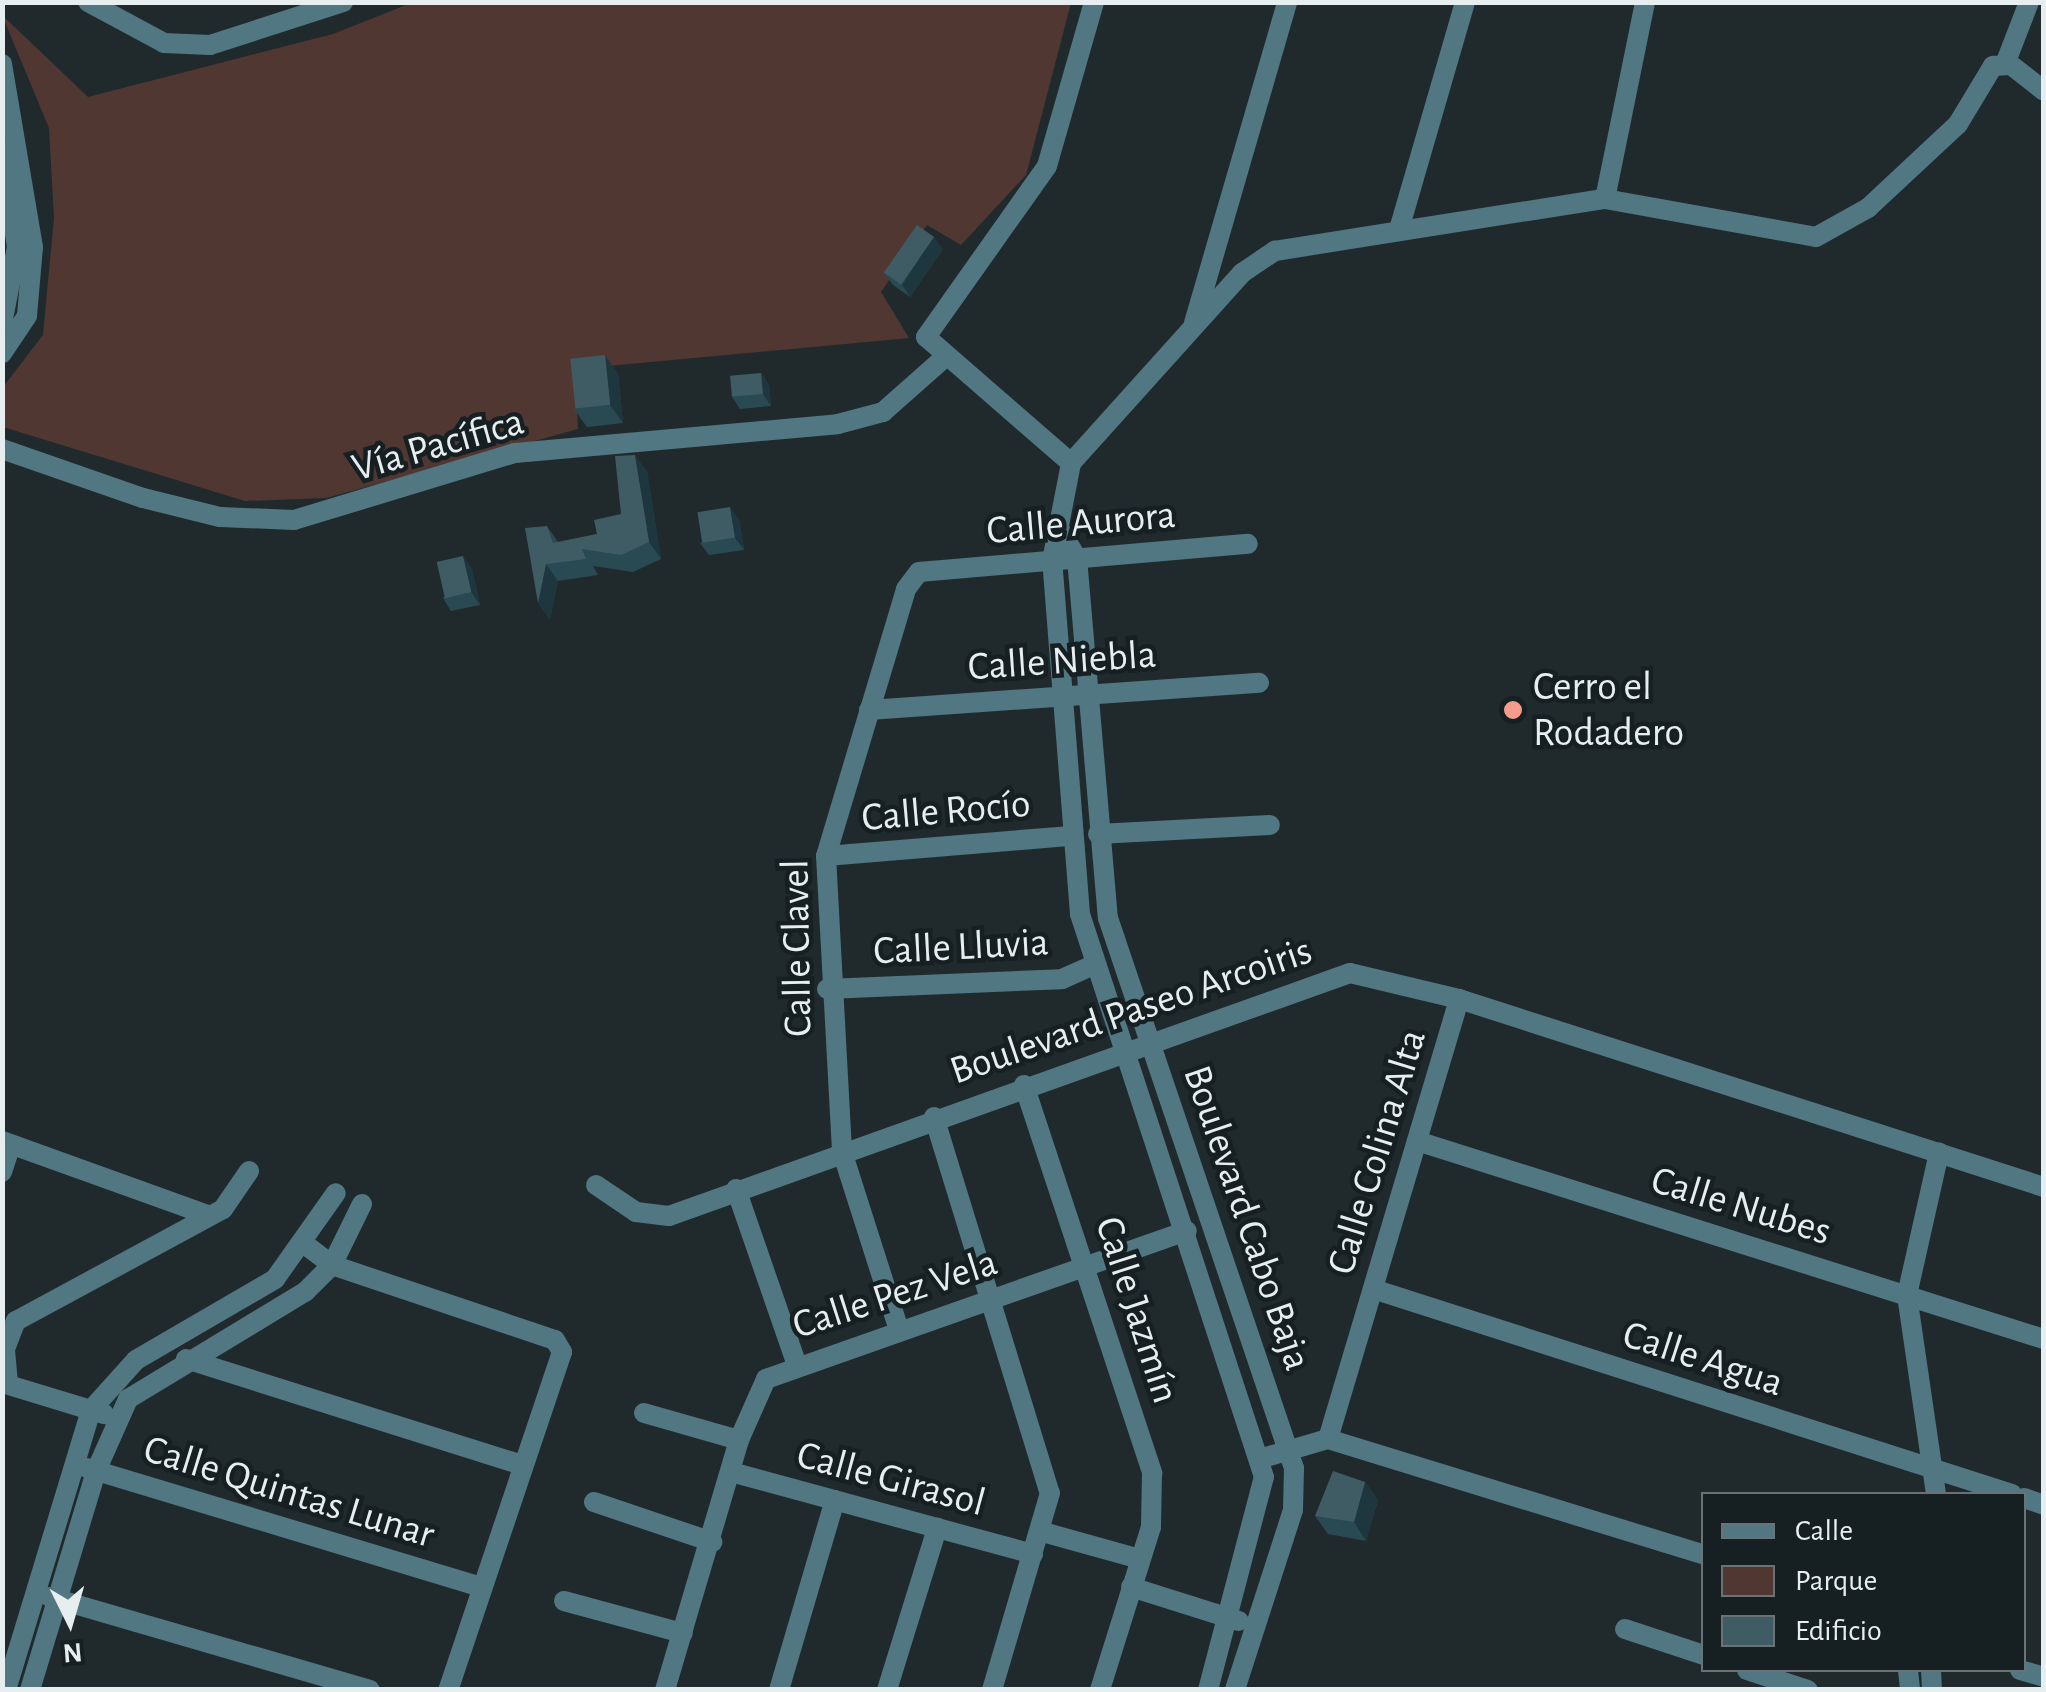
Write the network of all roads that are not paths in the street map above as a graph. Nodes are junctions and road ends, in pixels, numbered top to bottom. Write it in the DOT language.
graph roads {
  1 [pos="88,2"];
  2 [pos="343,2"];
  3 [pos="1094,2"];
  4 [pos="1287,2"];
  5 [pos="1465,2"];
  6 [pos="1645,2"];
  7 [pos="2029,2"];
  8 [pos="2,64"];
  9 [pos="2004,64"];
  10 [pos="2044,91"];
  11 [pos="2,149"];
  12 [pos="1605,199"];
  13 [pos="1400,226"];
  14 [pos="2,324"];
  15 [pos="1194,324"];
  16 [pos="2,353"];
  17 [pos="943,359"];
  18 [pos="2,450"];
  19 [pos="1072,463"];
  20 [pos="1060,530"];
  21 [pos="1248,544"];
  22 [pos="1077,558"];
  23 [pos="1052,560"];
  24 [pos="919,572"];
  25 [pos="1260,683"];
  26 [pos="1088,695"];
  27 [pos="1061,696"];
  28 [pos="869,710"];
  29 [pos="1270,825"];
  30 [pos="1098,834"];
  31 [pos="1071,836"];
  32 [pos="826,856"];
  33 [pos="1095,964"];
  34 [pos="827,989"];
  35 [pos="1459,999"];
  36 [pos="1148,1040"];
  37 [pos="1126,1046"];
  38 [pos="1024,1085"];
  39 [pos="934,1117"];
  40 [pos="1417,1141"];
  41 [pos="7,1143"];
  42 [pos="842,1150"];
  43 [pos="1938,1153"];
  44 [pos="248,1171"];
  45 [pos="2,1172"];
  46 [pos="596,1185"];
  47 [pos="2044,1187"];
  48 [pos="736,1189"];
  49 [pos="336,1193"];
  50 [pos="362,1204"];
  51 [pos="208,1215"];
  52 [pos="1187,1231"];
  53 [pos="307,1246"];
  54 [pos="1220,1246"];
  55 [pos="1196,1253"];
  56 [pos="332,1265"];
  57 [pos="1087,1265"];
  58 [pos="1373,1289"];
  59 [pos="1907,1296"];
  60 [pos="992,1299"];
  61 [pos="900,1330"];
  62 [pos="2044,1338"];
  63 [pos="171,1341"];
  64 [pos="188,1361"];
  65 [pos="796,1362"];
  66 [pos="5,1384"];
  67 [pos="91,1410"];
  68 [pos="644,1413"];
  69 [pos="116,1418"];
  70 [pos="739,1440"];
  71 [pos="1328,1440"];
  72 [pos="1288,1449"];
  73 [pos="1259,1459"];
  74 [pos="522,1465"];
  75 [pos="86,1468"];
  76 [pos="1934,1470"];
  77 [pos="731,1472"];
  78 [pos="1936,1492"];
  79 [pos="2006,1492"];
  80 [pos="835,1500"];
  81 [pos="594,1502"];
  82 [pos="936,1528"];
  83 [pos="1043,1532"];
  84 [pos="712,1542"];
  85 [pos="1033,1554"];
  86 [pos="1701,1554"];
  87 [pos="1140,1559"];
  88 [pos="1131,1586"];
  89 [pos="482,1587"];
  90 [pos="38,1594"];
  91 [pos="60,1600"];
  92 [pos="564,1601"];
  93 [pos="1229,1617"];
  94 [pos="1253,1625"];
  95 [pos="1626,1629"];
  96 [pos="683,1633"];
  97 [pos="1701,1654"];
  98 [pos="1754,1672"];
  99 [pos="6,1690"];
  100 [pos="30,1690"];
  101 [pos="370,1690"];
  102 [pos="448,1690"];
  103 [pos="665,1690"];
  104 [pos="778,1690"];
  105 [pos="887,1690"];
  106 [pos="992,1690"];
  107 [pos="1100,1690"];
  108 [pos="1208,1690"];
  109 [pos="1234,1690"];
  110 [pos="1808,1690"];
  1 -- 2 [label="street"];
  3 -- 17 [label="street"];
  4 -- 15 [label="street"];
  5 -- 13 [label="street"];
  6 -- 12 [label="street"];
  7 -- 9 [label="street"];
  8 -- 16 [label="street"];
  9 -- 10 [label="street"];
  9 -- 12 [label="street"];
  11 -- 14 [label="street"];
  12 -- 13 [label="street"];
  13 -- 15 [label="street"];
  15 -- 19 [label="street"];
  17 -- 18 [label="street, Vía Pacífica"];
  17 -- 19 [label="street"];
  19 -- 20 [label="street, Boulevard Cabo Baja"];
  20 -- 22 [label="street, Boulevard Cabo Baja"];
  20 -- 23 [label="street, Boulevard Cabo Baja"];
  21 -- 22 [label="street, Calle Aurora"];
  22 -- 23 [label="street, Calle Aurora"];
  22 -- 26 [label="street, Boulevard Cabo Baja"];
  23 -- 24 [label="street, Calle Aurora"];
  23 -- 27 [label="street, Boulevard Cabo Baja"];
  24 -- 28 [label="street, Calle Clavel"];
  25 -- 26 [label="street, Calle Niebla"];
  26 -- 27 [label="street, Calle Niebla"];
  26 -- 30 [label="street, Boulevard Cabo Baja"];
  27 -- 28 [label="street, Calle Niebla"];
  27 -- 31 [label="street, Boulevard Cabo Baja"];
  28 -- 32 [label="street, Calle Clavel"];
  29 -- 30 [label="street"];
  30 -- 36 [label="street, Boulevard Cabo Baja"];
  31 -- 32 [label="street, Calle Rocío"];
  31 -- 33 [label="street, Boulevard Cabo Baja"];
  32 -- 34 [label="street, Calle Clavel"];
  33 -- 34 [label="street, Calle Lluvia"];
  33 -- 37 [label="street, Boulevard Cabo Baja"];
  34 -- 42 [label="street, Calle Clavel"];
  35 -- 36 [label="street, Boulevard Paseo Arcoiris"];
  35 -- 40 [label="street, Calle Colina Alta"];
  35 -- 43 [label="street, Boulevard Paseo Arcoiris"];
  36 -- 37 [label="street, Boulevard Paseo Arcoiris"];
  36 -- 54 [label="street, Boulevard Cabo Baja"];
  37 -- 38 [label="street, Boulevard Paseo Arcoiris"];
  37 -- 52 [label="street, Boulevard Cabo Baja"];
  38 -- 39 [label="street, Boulevard Paseo Arcoiris"];
  38 -- 57 [label="street, Calle Jazmín"];
  39 -- 42 [label="street, Boulevard Paseo Arcoiris"];
  39 -- 60 [label="street"];
  40 -- 58 [label="street, Calle Colina Alta"];
  40 -- 59 [label="street, Calle Nubes"];
  41 -- 45 [label="street"];
  41 -- 51 [label="street"];
  42 -- 48 [label="street, Boulevard Paseo Arcoiris"];
  42 -- 61 [label="street, Calle Clavel"];
  43 -- 47 [label="street, Boulevard Paseo Arcoiris"];
  43 -- 59 [label="street"];
  44 -- 51 [label="street"];
  46 -- 48 [label="street, Boulevard Paseo Arcoiris"];
  48 -- 65 [label="street"];
  49 -- 53 [label="street"];
  50 -- 56 [label="street"];
  51 -- 66 [label="street"];
  52 -- 55 [label="street, Boulevard Cabo Baja"];
  52 -- 57 [label="street, Calle Pez Vela"];
  53 -- 56 [label="street"];
  53 -- 63 [label="street"];
  54 -- 55 [label="street"];
  54 -- 72 [label="street, Boulevard Cabo Baja"];
  55 -- 73 [label="street, Boulevard Cabo Baja"];
  56 -- 64 [label="street"];
  56 -- 74 [label="street"];
  57 -- 60 [label="street, Calle Pez Vela"];
  57 -- 87 [label="street, Calle Jazmín"];
  58 -- 71 [label="street, Calle Colina Alta"];
  58 -- 76 [label="street, Calle Agua"];
  59 -- 62 [label="street, Calle Nubes"];
  59 -- 76 [label="street"];
  60 -- 61 [label="street, Calle Pez Vela"];
  60 -- 83 [label="street"];
  61 -- 65 [label="street, Calle Pez Vela"];
  63 -- 64 [label="street"];
  63 -- 67 [label="street"];
  64 -- 69 [label="street"];
  64 -- 74 [label="street"];
  65 -- 70 [label="street, Calle Pez Vela"];
  66 -- 67 [label="street"];
  67 -- 69 [label="street"];
  67 -- 75 [label="street"];
  68 -- 70 [label="street"];
  69 -- 75 [label="street"];
  70 -- 77 [label="street, Calle Pez Vela"];
  71 -- 72 [label="street"];
  71 -- 86 [label="street"];
  72 -- 73 [label="street"];
  72 -- 94 [label="street, Boulevard Cabo Baja"];
  73 -- 93 [label="street, Boulevard Cabo Baja"];
  74 -- 89 [label="street"];
  75 -- 89 [label="street, Calle Quintas Lunar"];
  75 -- 90 [label="street"];
  75 -- 91 [label="street"];
  76 -- 78 [label="street"];
  76 -- 79 [label="street, Calle Agua"];
  77 -- 80 [label="street, Calle Girasol"];
  77 -- 84 [label="street, Calle Pez Vela"];
  80 -- 82 [label="street, Calle Girasol"];
  80 -- 104 [label="street"];
  81 -- 84 [label="street"];
  82 -- 85 [label="street, Calle Girasol"];
  82 -- 105 [label="street"];
  83 -- 85 [label="street"];
  83 -- 87 [label="street"];
  84 -- 96 [label="street, Calle Pez Vela"];
  85 -- 106 [label="street"];
  87 -- 88 [label="street, Calle Jazmín"];
  88 -- 93 [label="street"];
  88 -- 107 [label="street, Calle Jazmín"];
  89 -- 102 [label="street"];
  90 -- 91 [label="street"];
  90 -- 99 [label="street"];
  91 -- 100 [label="street"];
  91 -- 101 [label="street"];
  92 -- 96 [label="street"];
  93 -- 94 [label="street"];
  93 -- 108 [label="street, Boulevard Cabo Baja"];
  94 -- 109 [label="street, Boulevard Cabo Baja"];
  95 -- 97 [label="street"];
  96 -- 103 [label="street, Calle Pez Vela"];
  98 -- 110 [label="street"];
}
